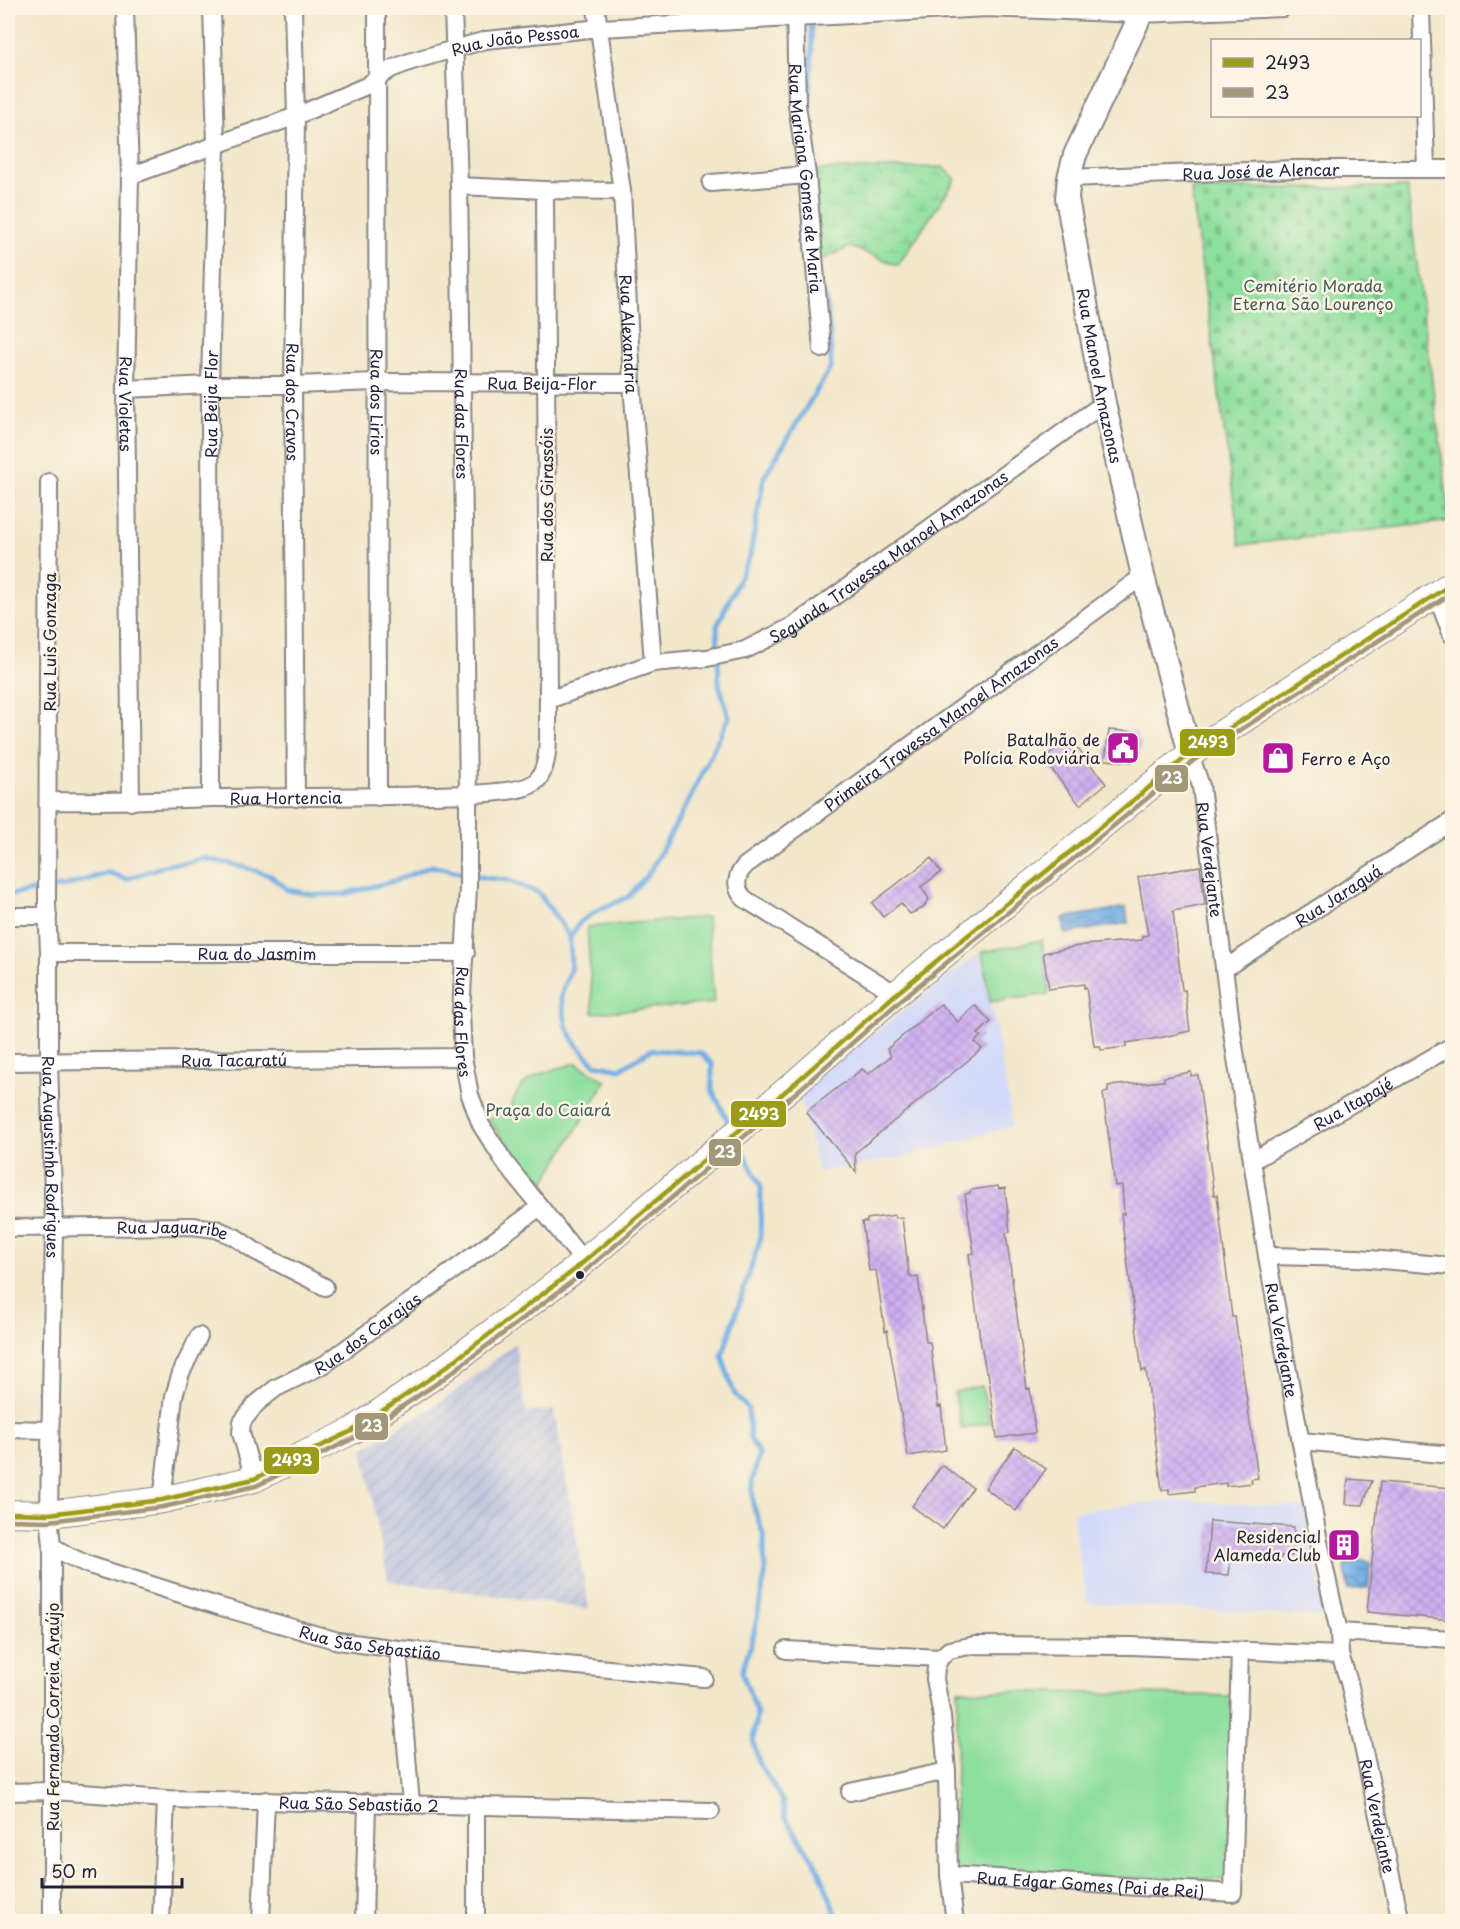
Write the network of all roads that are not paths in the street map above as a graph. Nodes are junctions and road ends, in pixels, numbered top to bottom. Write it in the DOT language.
graph roads {
  1 [pos="125,8"];
  2 [pos="212,8"];
  3 [pos="293,8"];
  4 [pos="377,8"];
  5 [pos="453,8"];
  6 [pos="596,8"];
  7 [pos="1283,8"];
  8 [pos="1421,8"];
  9 [pos="1143,11"];
  10 [pos="797,15"];
  11 [pos="600,28"];
  12 [pos="454,48"];
  13 [pos="378,76"];
  14 [pos="296,116"];
  15 [pos="216,144"];
  16 [pos="1426,169"];
  17 [pos="1452,169"];
  18 [pos="807,175"];
  19 [pos="130,176"];
  20 [pos="1069,178"];
  21 [pos="711,183"];
  22 [pos="459,186"];
  23 [pos="545,190"];
  24 [pos="622,191"];
  25 [pos="822,349"];
  26 [pos="378,382"];
  27 [pos="462,382"];
  28 [pos="545,382"];
  29 [pos="632,383"];
  30 [pos="210,385"];
  31 [pos="293,385"];
  32 [pos="126,389"];
  33 [pos="1104,403"];
  34 [pos="49,482"];
  35 [pos="1143,576"];
  36 [pos="1444,589"];
  37 [pos="1452,635"];
  38 [pos="653,663"];
  39 [pos="548,700"];
  40 [pos="1190,754"];
  41 [pos="524,789"];
  42 [pos="468,794"];
  43 [pos="378,797"];
  44 [pos="211,798"];
  45 [pos="296,798"];
  46 [pos="48,801"];
  47 [pos="130,802"];
  48 [pos="1452,821"];
  49 [pos="47,909"];
  50 [pos="8,916"];
  51 [pos="466,952"];
  52 [pos="49,953"];
  53 [pos="1224,969"];
  54 [pos="896,994"];
  55 [pos="1452,1046"];
  56 [pos="462,1057"];
  57 [pos="8,1062"];
  58 [pos="49,1062"];
  59 [pos="1252,1161"];
  60 [pos="540,1207"];
  61 [pos="8,1228"];
  62 [pos="54,1228"];
  63 [pos="1267,1256"];
  64 [pos="584,1262"];
  65 [pos="1452,1266"];
  66 [pos="325,1287"];
  67 [pos="199,1336"];
  68 [pos="8,1429"];
  69 [pos="50,1431"];
  70 [pos="1300,1441"];
  71 [pos="1452,1455"];
  72 [pos="254,1479"];
  73 [pos="162,1500"];
  74 [pos="8,1513"];
  75 [pos="49,1514"];
  76 [pos="52,1546"];
  77 [pos="1339,1632"];
  78 [pos="1452,1639"];
  79 [pos="399,1649"];
  80 [pos="786,1650"];
  81 [pos="1240,1651"];
  82 [pos="1340,1655"];
  83 [pos="940,1658"];
  84 [pos="704,1678"];
  85 [pos="947,1771"];
  86 [pos="53,1791"];
  87 [pos="8,1792"];
  88 [pos="850,1792"];
  89 [pos="166,1799"];
  90 [pos="266,1800"];
  91 [pos="367,1802"];
  92 [pos="411,1804"];
  93 [pos="476,1807"];
  94 [pos="711,1810"];
  95 [pos="949,1875"];
  96 [pos="52,1922"];
  97 [pos="161,1922"];
  98 [pos="261,1922"];
  99 [pos="364,1922"];
  100 [pos="476,1922"];
  101 [pos="955,1922"];
  102 [pos="1401,1922"];
  1 -- 19 [label="street, Rua Violetas"];
  2 -- 15 [label="street, Rua Beija Flor"];
  3 -- 14 [label="street, Rua dos Cravos"];
  4 -- 13 [label="street, Rua dos Lirios"];
  5 -- 12 [label="street, Rua das Flores"];
  6 -- 11 [label="street, Rua Alexandria"];
  7 -- 9 [label="street, Rua João Pessoa"];
  8 -- 16 [label="street"];
  9 -- 10 [label="street, Rua João Pessoa"];
  9 -- 20 [label="main road, Rua Manoel Amazonas"];
  10 -- 11 [label="street, Rua João Pessoa"];
  10 -- 18 [label="street, Rua Mariana Gomes de Maria"];
  11 -- 12 [label="street, Rua João Pessoa"];
  11 -- 24 [label="street, Rua Alexandria"];
  12 -- 13 [label="street, Rua João Pessoa"];
  12 -- 22 [label="street, Rua das Flores"];
  13 -- 14 [label="street, Rua João Pessoa"];
  13 -- 26 [label="street, Rua dos Lirios"];
  14 -- 15 [label="street, Rua João Pessoa"];
  14 -- 31 [label="street, Rua dos Cravos"];
  15 -- 19 [label="street, Rua João Pessoa"];
  15 -- 30 [label="street, Rua Beija Flor"];
  16 -- 17 [label="street, Rua José de Alencar"];
  16 -- 20 [label="street, Rua José de Alencar"];
  18 -- 21 [label="street"];
  18 -- 25 [label="street, Rua Mariana Gomes de Maria"];
  19 -- 32 [label="street, Rua Violetas"];
  20 -- 33 [label="main road, Rua Manoel Amazonas"];
  22 -- 23 [label="street"];
  22 -- 27 [label="street, Rua das Flores"];
  23 -- 24 [label="street"];
  23 -- 28 [label="street, Rua dos Girassóis"];
  24 -- 29 [label="street, Rua Alexandria"];
  26 -- 27 [label="street, Rua Beija-Flor"];
  26 -- 31 [label="street, Rua Beija-Flor"];
  26 -- 43 [label="street, Rua dos Lirios"];
  27 -- 28 [label="street, Rua Beija-Flor"];
  27 -- 42 [label="street, Rua das Flores"];
  28 -- 29 [label="street, Rua Beija-Flor"];
  28 -- 39 [label="street, Rua dos Girassóis"];
  29 -- 38 [label="street, Rua Alexandria"];
  30 -- 31 [label="street, Rua Beija-Flor"];
  30 -- 32 [label="street, Rua Beija-Flor"];
  30 -- 44 [label="street, Rua Beija Flor"];
  31 -- 45 [label="street, Rua dos Cravos"];
  32 -- 47 [label="street, Rua Violetas"];
  33 -- 35 [label="main road, Rua Manoel Amazonas"];
  33 -- 38 [label="street, Segunda Travessa Manoel Amazonas"];
  34 -- 46 [label="street, Rua Luis Gonzaga"];
  35 -- 40 [label="main road, Rua Manoel Amazonas"];
  35 -- 54 [label="street, Primeira Travessa Manoel Amazonas"];
  36 -- 37 [label="street"];
  36 -- 40 [label="main road"];
  38 -- 39 [label="street"];
  39 -- 41 [label="street, Rua dos Girassóis"];
  40 -- 53 [label="street, Rua Verdejante"];
  40 -- 54 [label="main road"];
  41 -- 42 [label="street, Rua Hortencia"];
  42 -- 43 [label="street, Rua Hortencia"];
  42 -- 51 [label="street, Rua das Flores"];
  43 -- 45 [label="street, Rua Hortencia"];
  44 -- 45 [label="street, Rua Hortencia"];
  44 -- 47 [label="street, Rua Hortencia"];
  46 -- 47 [label="street, Rua Hortencia"];
  46 -- 49 [label="street, Rua Augustinho Rodrigues"];
  48 -- 53 [label="street, Rua Jaraguá"];
  49 -- 50 [label="street"];
  49 -- 52 [label="street, Rua Augustinho Rodrigues"];
  51 -- 52 [label="street, Rua do Jasmim"];
  51 -- 56 [label="street, Rua das Flores"];
  52 -- 58 [label="street, Rua Augustinho Rodrigues"];
  53 -- 59 [label="street, Rua Verdejante"];
  54 -- 64 [label="main road"];
  55 -- 59 [label="street, Rua Itapajé"];
  56 -- 58 [label="street, Rua Tacaratú"];
  56 -- 60 [label="street, Rua das Flores"];
  57 -- 58 [label="street, Rua Tacaratú"];
  58 -- 62 [label="street, Rua Augustinho Rodrigues"];
  59 -- 63 [label="street, Rua Verdejante"];
  60 -- 64 [label="street, Rua das Flores"];
  60 -- 72 [label="street, Rua dos Carajas"];
  61 -- 62 [label="street, Rua Jaguaribe"];
  62 -- 66 [label="street, Rua Jaguaribe"];
  62 -- 69 [label="street, Rua Augustinho Rodrigues"];
  63 -- 65 [label="street"];
  63 -- 70 [label="street, Rua Verdejante"];
  64 -- 72 [label="main road"];
  67 -- 73 [label="street"];
  68 -- 69 [label="street"];
  69 -- 75 [label="street, Rua Augustinho Rodrigues"];
  70 -- 71 [label="street"];
  70 -- 77 [label="street, Rua Verdejante"];
  72 -- 73 [label="main road"];
  73 -- 75 [label="main road"];
  74 -- 75 [label="main road"];
  75 -- 76 [label="street, Rua Fernando Correia Araújo"];
  76 -- 79 [label="street, Rua São Sebastião"];
  76 -- 86 [label="street, Rua Fernando Correia Araújo"];
  77 -- 78 [label="street"];
  77 -- 82 [label="street, Rua Verdejante"];
  79 -- 84 [label="street, Rua São Sebastião"];
  79 -- 92 [label="street"];
  80 -- 83 [label="street"];
  81 -- 82 [label="street"];
  81 -- 83 [label="street"];
  81 -- 95 [label="street, Rua Edgar Gomes (Pai de Rei)"];
  82 -- 102 [label="street, Rua Verdejante"];
  83 -- 85 [label="street"];
  85 -- 88 [label="street"];
  85 -- 95 [label="street"];
  86 -- 87 [label="street, Rua São Sebastião 2"];
  86 -- 89 [label="street, Rua São Sebastião 2"];
  86 -- 96 [label="street, Rua Fernando Correia Araújo"];
  89 -- 90 [label="street, Rua São Sebastião 2"];
  89 -- 97 [label="street"];
  90 -- 91 [label="street, Rua São Sebastião 2"];
  90 -- 98 [label="street"];
  91 -- 92 [label="street, Rua São Sebastião 2"];
  91 -- 99 [label="street"];
  92 -- 93 [label="street, Rua São Sebastião 2"];
  93 -- 94 [label="street, Rua São Sebastião 2"];
  93 -- 100 [label="street"];
  95 -- 101 [label="street"];
}
